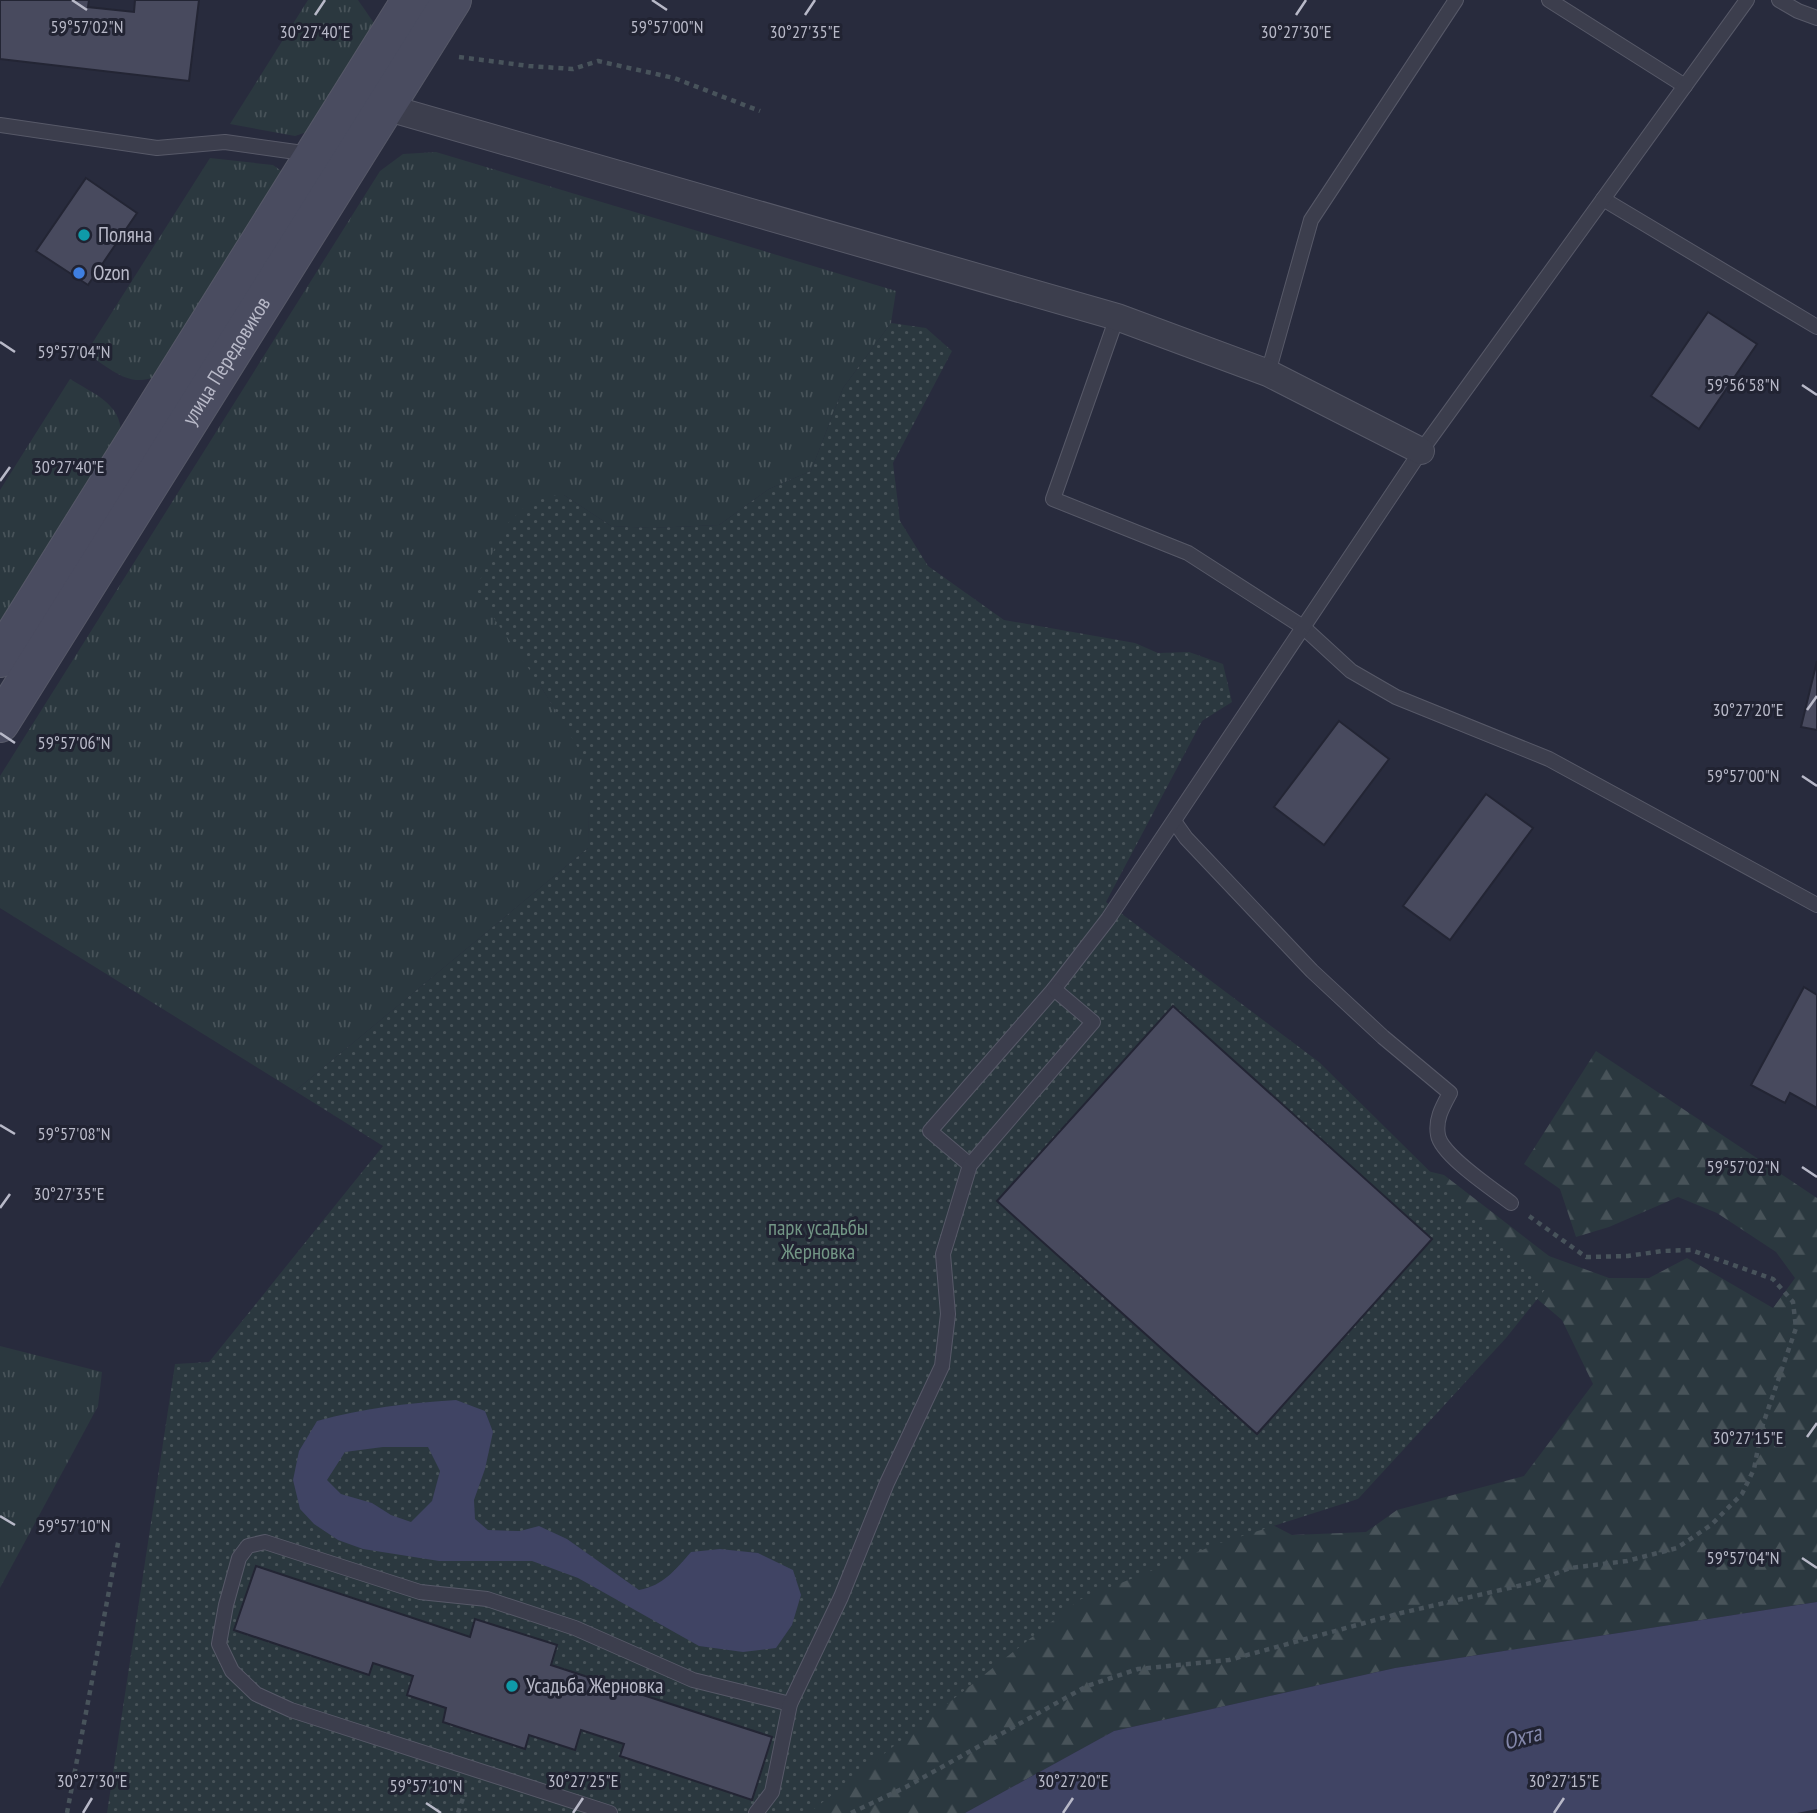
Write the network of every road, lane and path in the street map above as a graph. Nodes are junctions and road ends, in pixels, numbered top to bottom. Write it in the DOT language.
graph roads {
  1 [pos="411,0"];
  2 [pos="452,0"];
  3 [pos="1456,0"];
  4 [pos="1549,0"];
  5 [pos="1747,0"];
  6 [pos="1779,0"];
  7 [pos="1817,18"];
  8 [pos="456,57"];
  9 [pos="1685,86"];
  10 [pos="370,98"];
  11 [pos="760,111"];
  12 [pos="0,125"];
  13 [pos="325,171"];
  14 [pos="1603,199"];
  15 [pos="1117,317"];
  16 [pos="1817,327"];
  17 [pos="1268,373"];
  18 [pos="167,422"];
  19 [pos="1421,452"];
  20 [pos="1303,627"];
  21 [pos="0,658"];
  22 [pos="0,723"];
  23 [pos="1174,821"];
  24 [pos="1817,905"];
  25 [pos="1054,989"];
  26 [pos="970,1165"];
  27 [pos="1511,1203"];
  28 [pos="119,1538"];
  29 [pos="790,1704"];
  30 [pos="67,1813"];
  31 [pos="610,1813"];
  32 [pos="756,1813"];
  33 [pos="850,1813"];
  1 -- 10 [label="main road, улица Передовиков"];
  2 -- 10 [label="main road, улица Передовиков"];
  3 -- 17 [label="lane"];
  4 -- 9 [label="lane"];
  5 -- 9 [label="lane"];
  6 -- 7 [label="lane"];
  8 -- 11 [label="path"];
  9 -- 14 [label="lane"];
  10 -- 13 [label="main road, улица Передовиков"];
  10 -- 15 [label="street"];
  12 -- 13 [label="lane"];
  13 -- 18 [label="main road, улица Передовиков"];
  14 -- 16 [label="lane"];
  14 -- 19 [label="lane"];
  15 -- 17 [label="street"];
  15 -- 20 [label="lane"];
  17 -- 19 [label="street"];
  18 -- 21 [label="main road, улица Передовиков"];
  18 -- 22 [label="main road, улица Передовиков"];
  19 -- 20 [label="lane"];
  20 -- 23 [label="lane"];
  20 -- 24 [label="lane"];
  23 -- 25 [label="lane"];
  23 -- 27 [label="lane"];
  25 -- 26 [label="lane"];
  25 -- 26 [label="lane"];
  26 -- 29 [label="lane"];
  27 -- 33 [label="path"];
  28 -- 30 [label="path"];
  29 -- 31 [label="lane"];
  29 -- 32 [label="lane"];
}
